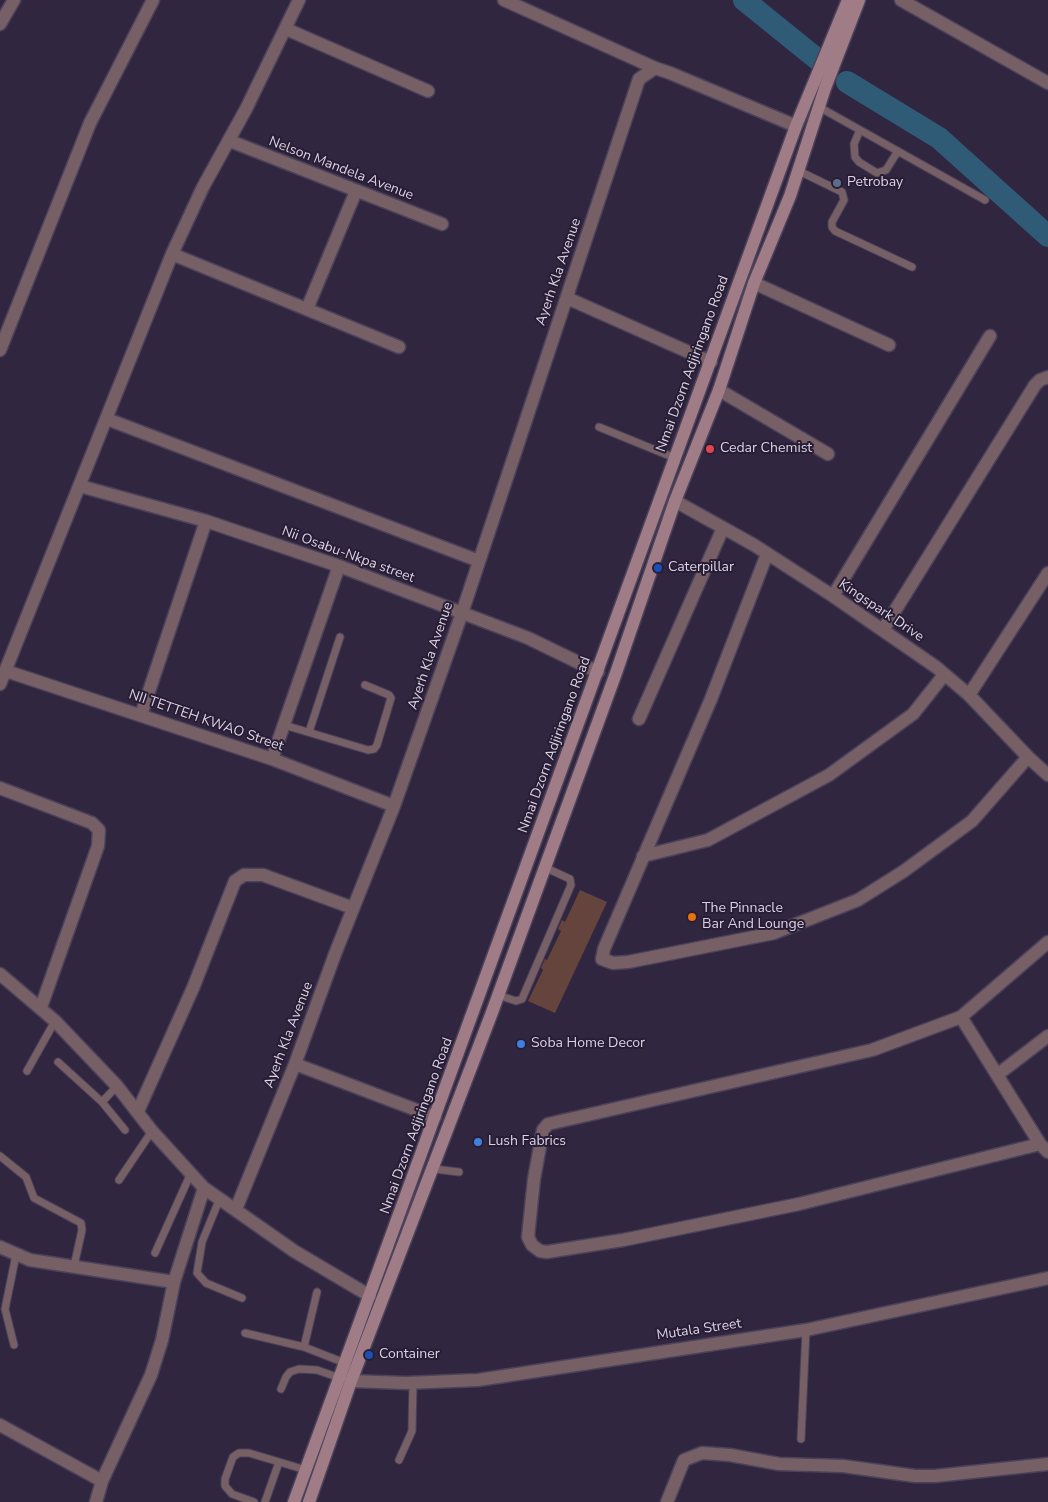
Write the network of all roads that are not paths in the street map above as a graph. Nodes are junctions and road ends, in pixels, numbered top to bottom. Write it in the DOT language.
graph roads {
  1 [pos="14,0"];
  2 [pos="153,0"];
  3 [pos="299,0"];
  4 [pos="504,0"];
  5 [pos="848,0"];
  6 [pos="859,0"];
  7 [pos="901,0"];
  8 [pos="0,24"];
  9 [pos="286,29"];
  10 [pos="655,68"];
  11 [pos="1048,83"];
  12 [pos="428,91"];
  13 [pos="819,107"];
  14 [pos="796,126"];
  15 [pos="860,130"];
  16 [pos="230,141"];
  17 [pos="898,151"];
  18 [pos="799,171"];
  19 [pos="356,191"];
  20 [pos="986,200"];
  21 [pos="442,224"];
  22 [pos="172,254"];
  23 [pos="912,267"];
  24 [pos="754,284"];
  25 [pos="567,298"];
  26 [pos="307,309"];
  27 [pos="990,336"];
  28 [pos="889,345"];
  29 [pos="399,347"];
  30 [pos="0,350"];
  31 [pos="711,362"];
  32 [pos="1048,377"];
  33 [pos="718,390"];
  34 [pos="107,419"];
  35 [pos="599,427"];
  36 [pos="828,454"];
  37 [pos="675,458"];
  38 [pos="80,486"];
  39 [pos="675,501"];
  40 [pos="206,521"];
  41 [pos="723,528"];
  42 [pos="767,554"];
  43 [pos="479,561"];
  44 [pos="339,566"];
  45 [pos="1048,573"];
  46 [pos="833,596"];
  47 [pos="462,613"];
  48 [pos="883,630"];
  49 [pos="340,637"];
  50 [pos="6,671"];
  51 [pos="598,672"];
  52 [pos="944,675"];
  53 [pos="0,684"];
  54 [pos="364,685"];
  55 [pos="969,695"];
  56 [pos="141,715"];
  57 [pos="639,719"];
  58 [pos="284,725"];
  59 [pos="309,732"];
  60 [pos="1028,757"];
  61 [pos="272,759"];
  62 [pos="1048,773"];
  63 [pos="0,788"];
  64 [pos="394,806"];
  65 [pos="643,856"];
  66 [pos="544,867"];
  67 [pos="353,908"];
  68 [pos="1048,942"];
  69 [pos="0,974"];
  70 [pos="498,995"];
  71 [pos="41,1007"];
  72 [pos="475,1011"];
  73 [pos="491,1015"];
  74 [pos="961,1017"];
  75 [pos="56,1021"];
  76 [pos="1048,1036"];
  77 [pos="58,1062"];
  78 [pos="295,1064"];
  79 [pos="27,1071"];
  80 [pos="997,1075"];
  81 [pos="117,1086"];
  82 [pos="102,1102"];
  83 [pos="138,1111"];
  84 [pos="435,1117"];
  85 [pos="124,1130"];
  86 [pos="152,1131"];
  87 [pos="1044,1148"];
  88 [pos="0,1156"];
  89 [pos="434,1169"];
  90 [pos="459,1172"];
  91 [pos="191,1173"];
  92 [pos="119,1180"];
  93 [pos="204,1188"];
  94 [pos="220,1198"];
  95 [pos="236,1209"];
  96 [pos="0,1247"];
  97 [pos="155,1253"];
  98 [pos="16,1255"];
  99 [pos="74,1266"];
  100 [pos="1048,1278"];
  101 [pos="174,1282"];
  102 [pos="316,1292"];
  103 [pos="370,1296"];
  104 [pos="242,1298"];
  105 [pos="806,1330"];
  106 [pos="245,1334"];
  107 [pos="14,1345"];
  108 [pos="304,1347"];
  109 [pos="345,1363"];
  110 [pos="345,1380"];
  111 [pos="413,1383"];
  112 [pos="281,1389"];
  113 [pos="0,1425"];
  114 [pos="801,1439"];
  115 [pos="399,1460"];
  116 [pos="279,1462"];
  117 [pos="1048,1464"];
  118 [pos="306,1470"];
  119 [pos="102,1481"];
  120 [pos="96,1502"];
  121 [pos="254,1502"];
  122 [pos="265,1502"];
  123 [pos="294,1502"];
  124 [pos="309,1502"];
  125 [pos="667,1502"];
  1 -- 8 [label="street"];
  2 -- 30 [label="street"];
  3 -- 9 [label="street"];
  4 -- 10 [label="street"];
  5 -- 14 [label="main road, Nmai Dzorn Adjiringano Road"];
  6 -- 13 [label="main road, Nmai Dzorn Adjiringano Road"];
  7 -- 11 [label="street"];
  9 -- 12 [label="street"];
  9 -- 16 [label="street"];
  10 -- 14 [label="street"];
  10 -- 25 [label="street, Ayerh Kla Avenue"];
  13 -- 15 [label="lane"];
  13 -- 18 [label="main road, Nmai Dzorn Adjiringano Road"];
  14 -- 31 [label="main road, Nmai Dzorn Adjiringano Road"];
  15 -- 17 [label="lane"];
  15 -- 17 [label="lane"];
  16 -- 19 [label="street, Nelson Mandela Avenue"];
  16 -- 22 [label="street"];
  17 -- 20 [label="lane"];
  18 -- 23 [label="lane"];
  18 -- 24 [label="main road, Nmai Dzorn Adjiringano Road"];
  19 -- 21 [label="street, Nelson Mandela Avenue"];
  19 -- 26 [label="street"];
  22 -- 26 [label="street"];
  22 -- 34 [label="street"];
  24 -- 28 [label="street"];
  24 -- 33 [label="main road, Nmai Dzorn Adjiringano Road"];
  25 -- 31 [label="street"];
  25 -- 43 [label="street, Ayerh Kla Avenue"];
  26 -- 29 [label="street"];
  27 -- 46 [label="street"];
  31 -- 37 [label="main road, Nmai Dzorn Adjiringano Road"];
  32 -- 48 [label="street"];
  33 -- 36 [label="street"];
  33 -- 39 [label="main road, Nmai Dzorn Adjiringano Road"];
  34 -- 38 [label="street"];
  34 -- 43 [label="street"];
  35 -- 37 [label="lane"];
  37 -- 51 [label="main road, Nmai Dzorn Adjiringano Road"];
  38 -- 40 [label="street, Nii Osabu-Nkpa street"];
  38 -- 50 [label="street"];
  39 -- 41 [label="street, Kingspark Drive"];
  39 -- 66 [label="main road, Nmai Dzorn Adjiringano Road"];
  40 -- 44 [label="street, Nii Osabu-Nkpa street"];
  40 -- 56 [label="street"];
  41 -- 42 [label="street, Kingspark Drive"];
  41 -- 57 [label="street"];
  42 -- 46 [label="street, Kingspark Drive"];
  42 -- 65 [label="street"];
  43 -- 47 [label="street, Ayerh Kla Avenue"];
  44 -- 47 [label="street, Nii Osabu-Nkpa street"];
  44 -- 58 [label="street"];
  45 -- 55 [label="street"];
  46 -- 48 [label="street, Kingspark Drive"];
  47 -- 51 [label="street, Nii Osabu-Nkpa street"];
  47 -- 64 [label="street, Ayerh Kla Avenue"];
  48 -- 52 [label="street, Kingspark Drive"];
  49 -- 59 [label="lane"];
  50 -- 53 [label="street"];
  50 -- 56 [label="street, NII TETTEH KWAO Street"];
  51 -- 72 [label="main road, Nmai Dzorn Adjiringano Road"];
  52 -- 55 [label="street, Kingspark Drive"];
  52 -- 65 [label="street"];
  54 -- 59 [label="lane"];
  55 -- 60 [label="street, Kingspark Drive"];
  56 -- 61 [label="street, NII TETTEH KWAO Street"];
  58 -- 59 [label="lane"];
  58 -- 61 [label="street"];
  60 -- 62 [label="street, Kingspark Drive"];
  60 -- 65 [label="street"];
  61 -- 64 [label="street, NII TETTEH KWAO Street"];
  63 -- 71 [label="street"];
  64 -- 67 [label="street, Ayerh Kla Avenue"];
  66 -- 70 [label="main road, Nmai Dzorn Adjiringano Road"];
  66 -- 70 [label="lane"];
  67 -- 78 [label="street, Ayerh Kla Avenue"];
  67 -- 83 [label="street"];
  68 -- 74 [label="street"];
  69 -- 71 [label="street"];
  70 -- 73 [label="main road, Nmai Dzorn Adjiringano Road"];
  71 -- 75 [label="street"];
  72 -- 73 [label="main road"];
  72 -- 84 [label="main road, Nmai Dzorn Adjiringano Road"];
  73 -- 89 [label="main road, Nmai Dzorn Adjiringano Road"];
  74 -- 80 [label="street"];
  74 -- 87 [label="street"];
  75 -- 79 [label="lane"];
  75 -- 81 [label="street"];
  76 -- 80 [label="street"];
  77 -- 82 [label="lane"];
  78 -- 84 [label="street"];
  78 -- 95 [label="street, Ayerh Kla Avenue"];
  80 -- 87 [label="street"];
  81 -- 82 [label="lane"];
  81 -- 83 [label="street"];
  82 -- 85 [label="lane"];
  83 -- 86 [label="street"];
  84 -- 103 [label="main road, Nmai Dzorn Adjiringano Road"];
  86 -- 91 [label="street"];
  86 -- 92 [label="lane"];
  88 -- 99 [label="lane"];
  89 -- 90 [label="lane"];
  89 -- 110 [label="main road, Nmai Dzorn Adjiringano Road"];
  91 -- 93 [label="street"];
  91 -- 97 [label="lane"];
  93 -- 94 [label="street"];
  93 -- 101 [label="street"];
  94 -- 95 [label="street"];
  94 -- 104 [label="lane"];
  95 -- 103 [label="street"];
  96 -- 98 [label="street"];
  98 -- 99 [label="street"];
  98 -- 107 [label="lane"];
  99 -- 101 [label="street"];
  100 -- 105 [label="street, Mutala Street"];
  101 -- 119 [label="street"];
  102 -- 108 [label="lane"];
  103 -- 109 [label="main road, Nmai Dzorn Adjiringano Road"];
  105 -- 111 [label="street, Mutala Street"];
  105 -- 114 [label="lane"];
  106 -- 108 [label="lane"];
  108 -- 109 [label="lane"];
  109 -- 110 [label="main road, Nmai Dzorn Adjiringano Road"];
  110 -- 111 [label="street, Mutala Street"];
  110 -- 112 [label="lane"];
  110 -- 118 [label="main road, Nmai Dzorn Adjiringano Road"];
  110 -- 124 [label="main road, Nmai Dzorn Adjiringano Road"];
  111 -- 115 [label="lane"];
  113 -- 119 [label="street"];
  116 -- 118 [label="lane"];
  116 -- 121 [label="lane"];
  116 -- 122 [label="lane"];
  117 -- 125 [label="street"];
  118 -- 123 [label="main road, Nmai Dzorn Adjiringano Road"];
  119 -- 120 [label="street"];
}
